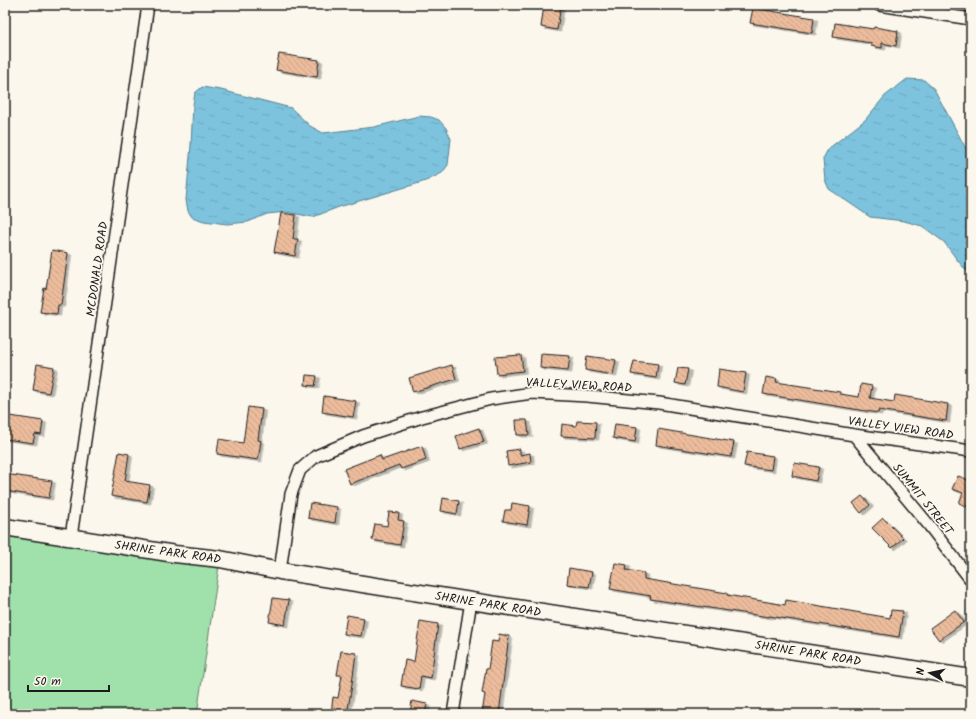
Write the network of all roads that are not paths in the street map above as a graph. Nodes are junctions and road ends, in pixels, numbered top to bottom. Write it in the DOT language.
graph roads {
  1 [pos="148,5"];
  2 [pos="879,5"];
  3 [pos="971,19"];
  4 [pos="854,435"];
  5 [pos="971,451"];
  6 [pos="5,527"];
  7 [pos="71,538"];
  8 [pos="280,571"];
  9 [pos="971,580"];
  10 [pos="471,602"];
  11 [pos="971,678"];
  12 [pos="453,714"];
  1 -- 7 [label="street, MCDONALD ROAD"];
  2 -- 3 [label="street"];
  4 -- 5 [label="street, VALLEY VIEW ROAD"];
  4 -- 8 [label="street, VALLEY VIEW ROAD"];
  4 -- 9 [label="street, SUMMIT STREET"];
  6 -- 7 [label="street, SHRINE PARK ROAD"];
  7 -- 8 [label="street, SHRINE PARK ROAD"];
  8 -- 10 [label="street, SHRINE PARK ROAD"];
  10 -- 11 [label="street, SHRINE PARK ROAD"];
  10 -- 12 [label="street"];
}
